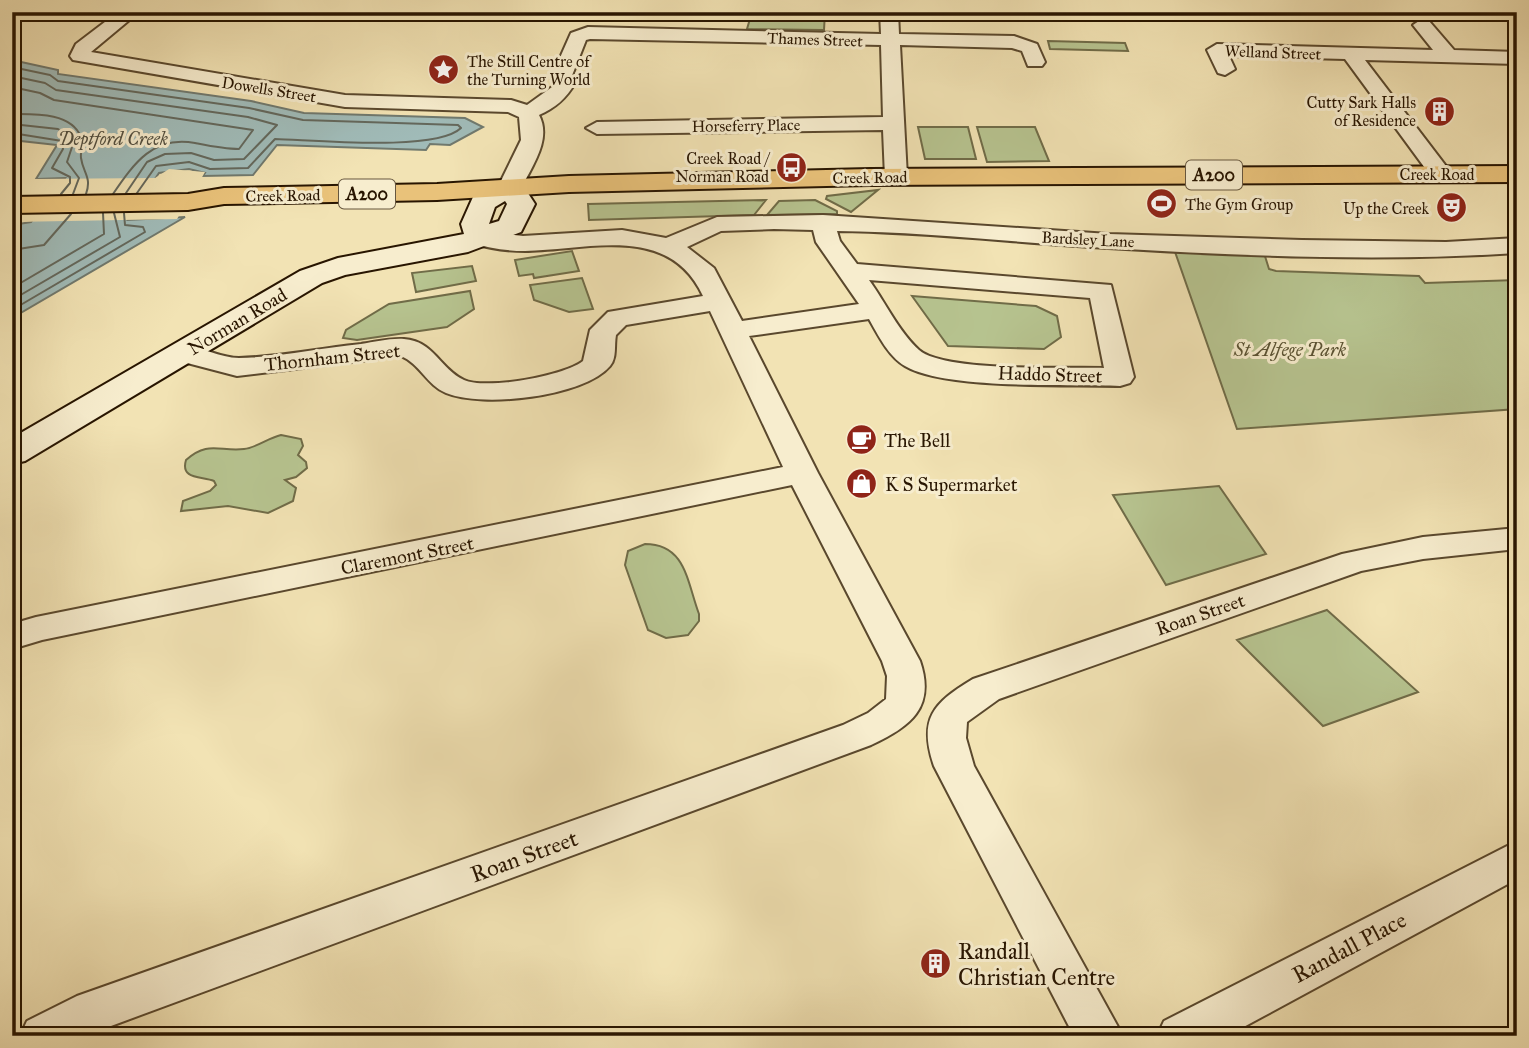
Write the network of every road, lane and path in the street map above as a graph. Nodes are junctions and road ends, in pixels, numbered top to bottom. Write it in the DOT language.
graph roads {
  1 [pos="130,12"];
  2 [pos="889,12"];
  3 [pos="1422,25"];
  4 [pos="891,40"];
  5 [pos="1351,54"];
  6 [pos="1448,56"];
  7 [pos="1517,58"];
  8 [pos="1035,62"];
  9 [pos="1226,69"];
  10 [pos="527,113"];
  11 [pos="895,123"];
  12 [pos="597,128"];
  13 [pos="1441,174"];
  14 [pos="1517,174"];
  15 [pos="896,177"];
  16 [pos="510,187"];
  17 [pos="14,199"];
  18 [pos="823,222"];
  19 [pos="480,238"];
  20 [pos="1517,245"];
  21 [pos="666,248"];
  22 [pos="850,271"];
  23 [pos="719,302"];
  24 [pos="877,310"];
  25 [pos="733,330"];
  26 [pos="182,353"];
  27 [pos="12,453"];
  28 [pos="802,473"];
  29 [pos="1517,538"];
  30 [pos="12,637"];
  31 [pos="1517,858"];
  32 [pos="44,1036"];
  33 [pos="1099,1036"];
  34 [pos="1181,1036"];
  1 -- 10 [label="street, Dowells Street"];
  2 -- 4 [label="street"];
  3 -- 6 [label="street"];
  4 -- 8 [label="street, Thames Street"];
  4 -- 10 [label="street, Thames Street"];
  4 -- 11 [label="street"];
  5 -- 6 [label="street, Welland Street"];
  5 -- 9 [label="street, Welland Street"];
  5 -- 13 [label="street"];
  6 -- 7 [label="street, Welland Street"];
  10 -- 16 [label="street"];
  11 -- 12 [label="street, Horseferry Place"];
  11 -- 15 [label="street"];
  13 -- 14 [label="main road, Creek Road / A200"];
  13 -- 15 [label="main road, Creek Road / A200"];
  15 -- 16 [label="main road, Creek Road / A200"];
  16 -- 17 [label="main road, Creek Road / A200"];
  16 -- 19 [label="main road, Norman Road"];
  18 -- 20 [label="street, Bardsley Lane"];
  18 -- 21 [label="street, Bardsley Lane"];
  18 -- 22 [label="street, Haddo Street"];
  19 -- 21 [label="street"];
  19 -- 26 [label="main road, Norman Road"];
  21 -- 23 [label="street"];
  22 -- 24 [label="street, Haddo Street"];
  22 -- 24 [label="street, Haddo Street"];
  23 -- 25 [label="street"];
  23 -- 26 [label="street, Thornham Street"];
  24 -- 25 [label="street"];
  25 -- 28 [label="street"];
  26 -- 27 [label="main road, Norman Road"];
  28 -- 30 [label="street, Claremont Street"];
  28 -- 32 [label="street, Roan Street"];
  29 -- 33 [label="street, Roan Street"];
  31 -- 34 [label="street, Randall Place"];
}
